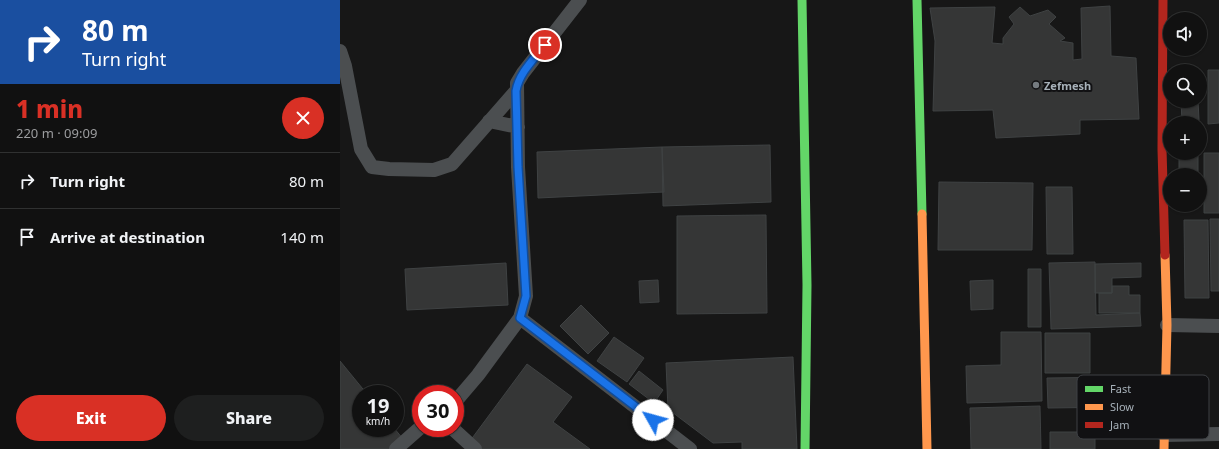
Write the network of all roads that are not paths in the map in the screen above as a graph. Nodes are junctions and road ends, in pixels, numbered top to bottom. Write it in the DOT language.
graph roads {
  1 [pos="580,0"];
  2 [pos="802,0"];
  3 [pos="917,0"];
  4 [pos="1163,0"];
  5 [pos="340,51"];
  6 [pos="516,91"];
  7 [pos="489,121"];
  8 [pos="518,127"];
  9 [pos="520,318"];
  10 [pos="1167,325"];
  11 [pos="1219,326"];
  12 [pos="1166,375"];
  13 [pos="464,392"];
  14 [pos="1219,434"];
  15 [pos="412,435"];
  16 [pos="1209,435"];
  17 [pos="462,437"];
  18 [pos="1185,439"];
  19 [pos="1164,442"];
  20 [pos="396,449"];
  21 [pos="475,449"];
  22 [pos="690,449"];
  23 [pos="806,449"];
  24 [pos="927,449"];
  1 -- 6 [label="street"];
  2 -- 23 [label="street"];
  3 -- 24 [label="street"];
  4 -- 10 [label="street"];
  5 -- 7 [label="street"];
  6 -- 7 [label="street"];
  6 -- 8 [label="street"];
  7 -- 8 [label="street"];
  8 -- 9 [label="street"];
  9 -- 13 [label="street"];
  9 -- 22 [label="street"];
  10 -- 11 [label="street"];
  10 -- 12 [label="street"];
  14 -- 16 [label="street"];
  15 -- 20 [label="street"];
  17 -- 21 [label="street"];
  18 -- 19 [label="street"];
}
